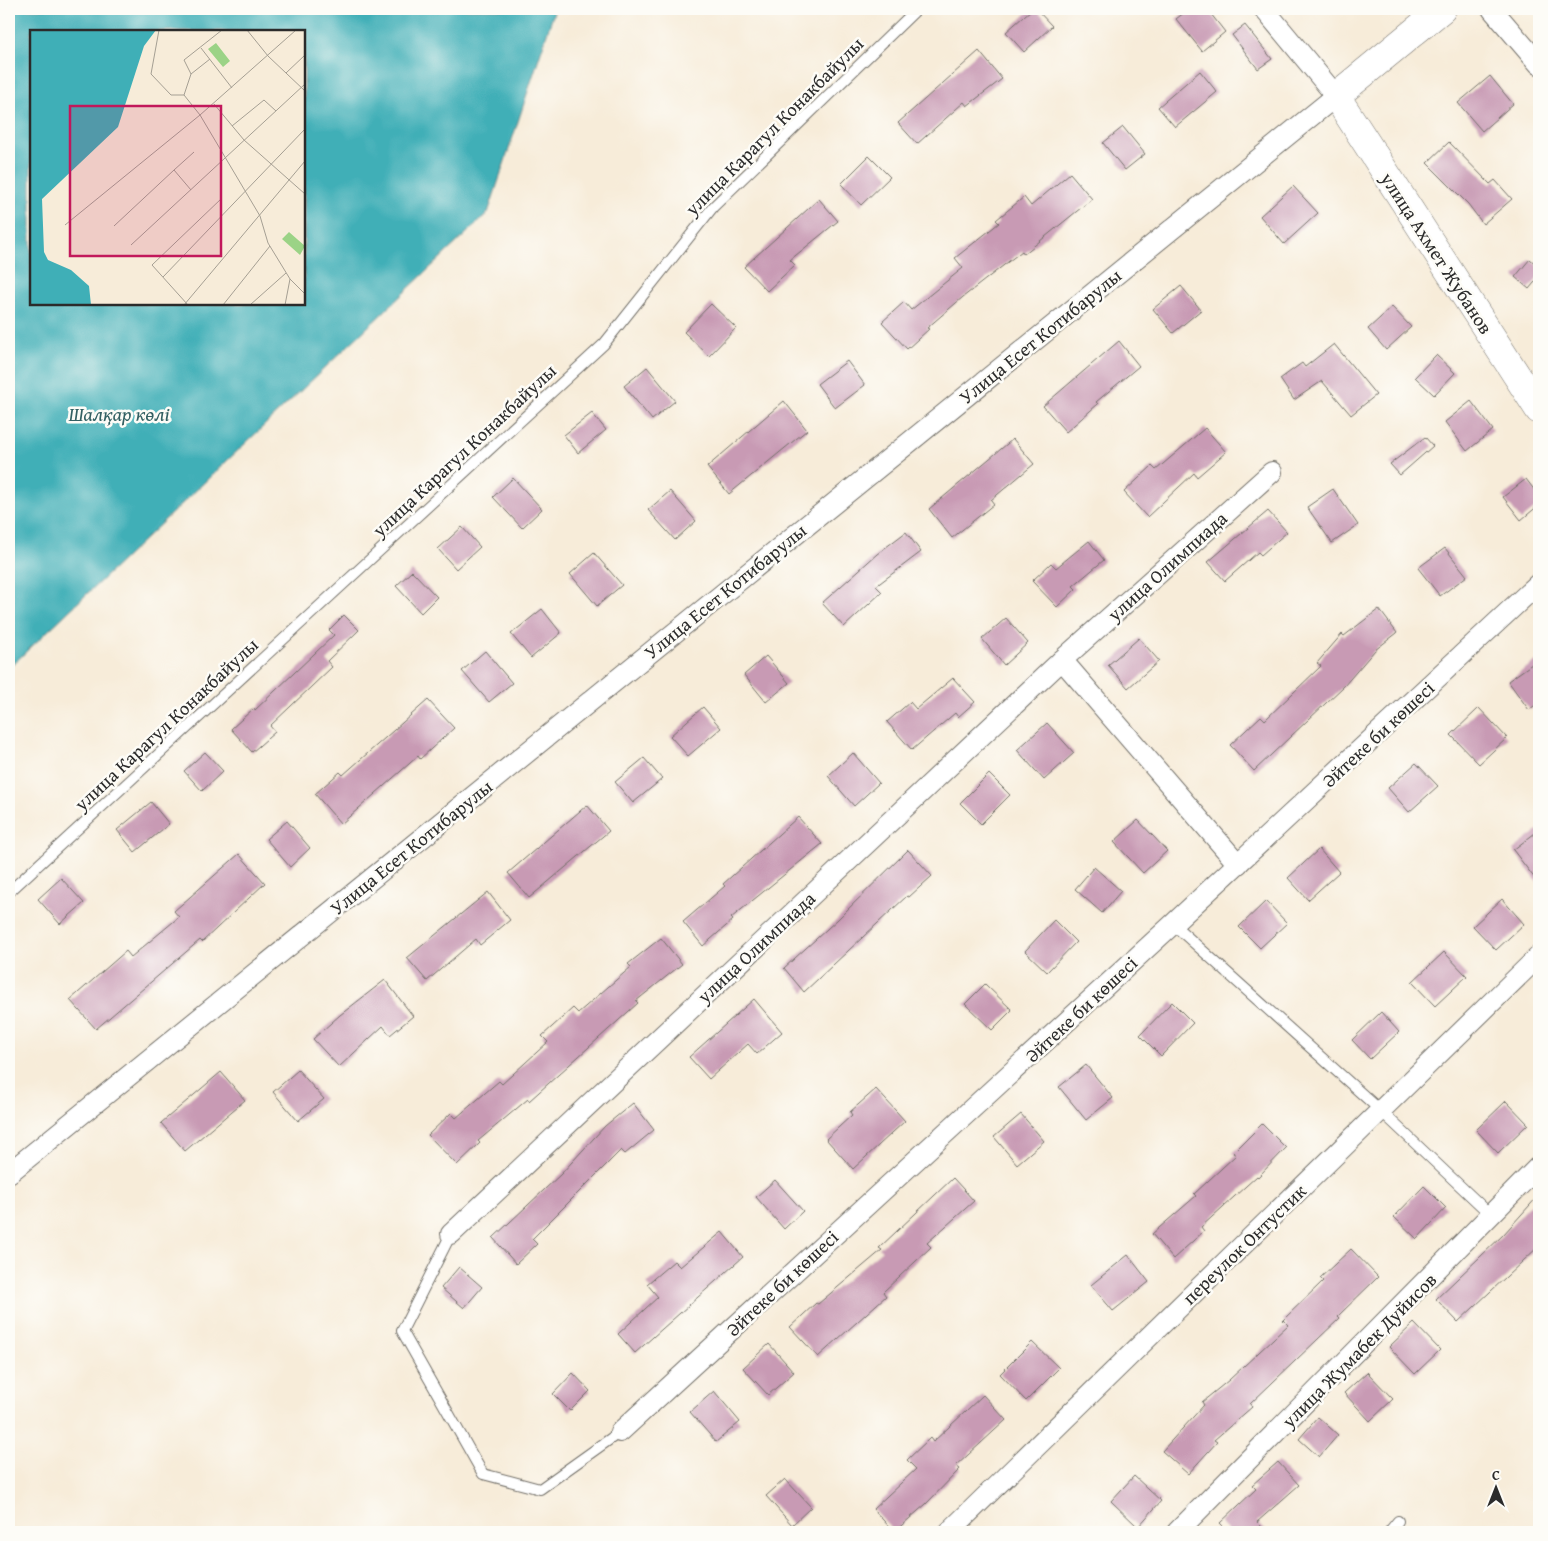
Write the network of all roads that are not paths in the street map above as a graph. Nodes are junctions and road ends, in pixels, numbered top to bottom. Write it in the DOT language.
graph roads {
  1 [pos="917,9"];
  2 [pos="1264,9"];
  3 [pos="1442,9"];
  4 [pos="1492,9"];
  5 [pos="1539,64"];
  6 [pos="1336,96"];
  7 [pos="1539,410"];
  8 [pos="1272,472"];
  9 [pos="1539,583"];
  10 [pos="1062,660"];
  11 [pos="1238,864"];
  12 [pos="9,892"];
  13 [pos="1173,924"];
  14 [pos="1539,956"];
  15 [pos="1381,1111"];
  16 [pos="1539,1166"];
  17 [pos="9,1173"];
  18 [pos="1492,1216"];
  19 [pos="451,1234"];
  20 [pos="620,1432"];
  21 [pos="1398,1521"];
  22 [pos="949,1532"];
  23 [pos="1177,1532"];
  24 [pos="1389,1532"];
  1 -- 12 [label="lane, улица Карагул Конакбайулы"];
  2 -- 6 [label="street"];
  3 -- 6 [label="main road, Улица Есет Котибарулы"];
  4 -- 5 [label="street"];
  6 -- 7 [label="main road, улица Ахмет Жубанов"];
  6 -- 17 [label="street, Улица Есет Котибарулы"];
  8 -- 10 [label="street, улица Олимпиада"];
  9 -- 11 [label="street, Әйтеке би көшесі"];
  10 -- 11 [label="street"];
  10 -- 19 [label="street, улица Олимпиада"];
  11 -- 13 [label="street, Әйтеке би көшесі"];
  13 -- 15 [label="lane"];
  13 -- 20 [label="street, Әйтеке би көшесі"];
  14 -- 15 [label="street, переулок Онтустик"];
  15 -- 18 [label="lane"];
  15 -- 22 [label="street, переулок Онтустик"];
  16 -- 18 [label="street, улица Жумабек Дуйисов"];
  18 -- 23 [label="street, улица Жумабек Дуйисов"];
  19 -- 20 [label="lane"];
  21 -- 24 [label="lane"];
}
